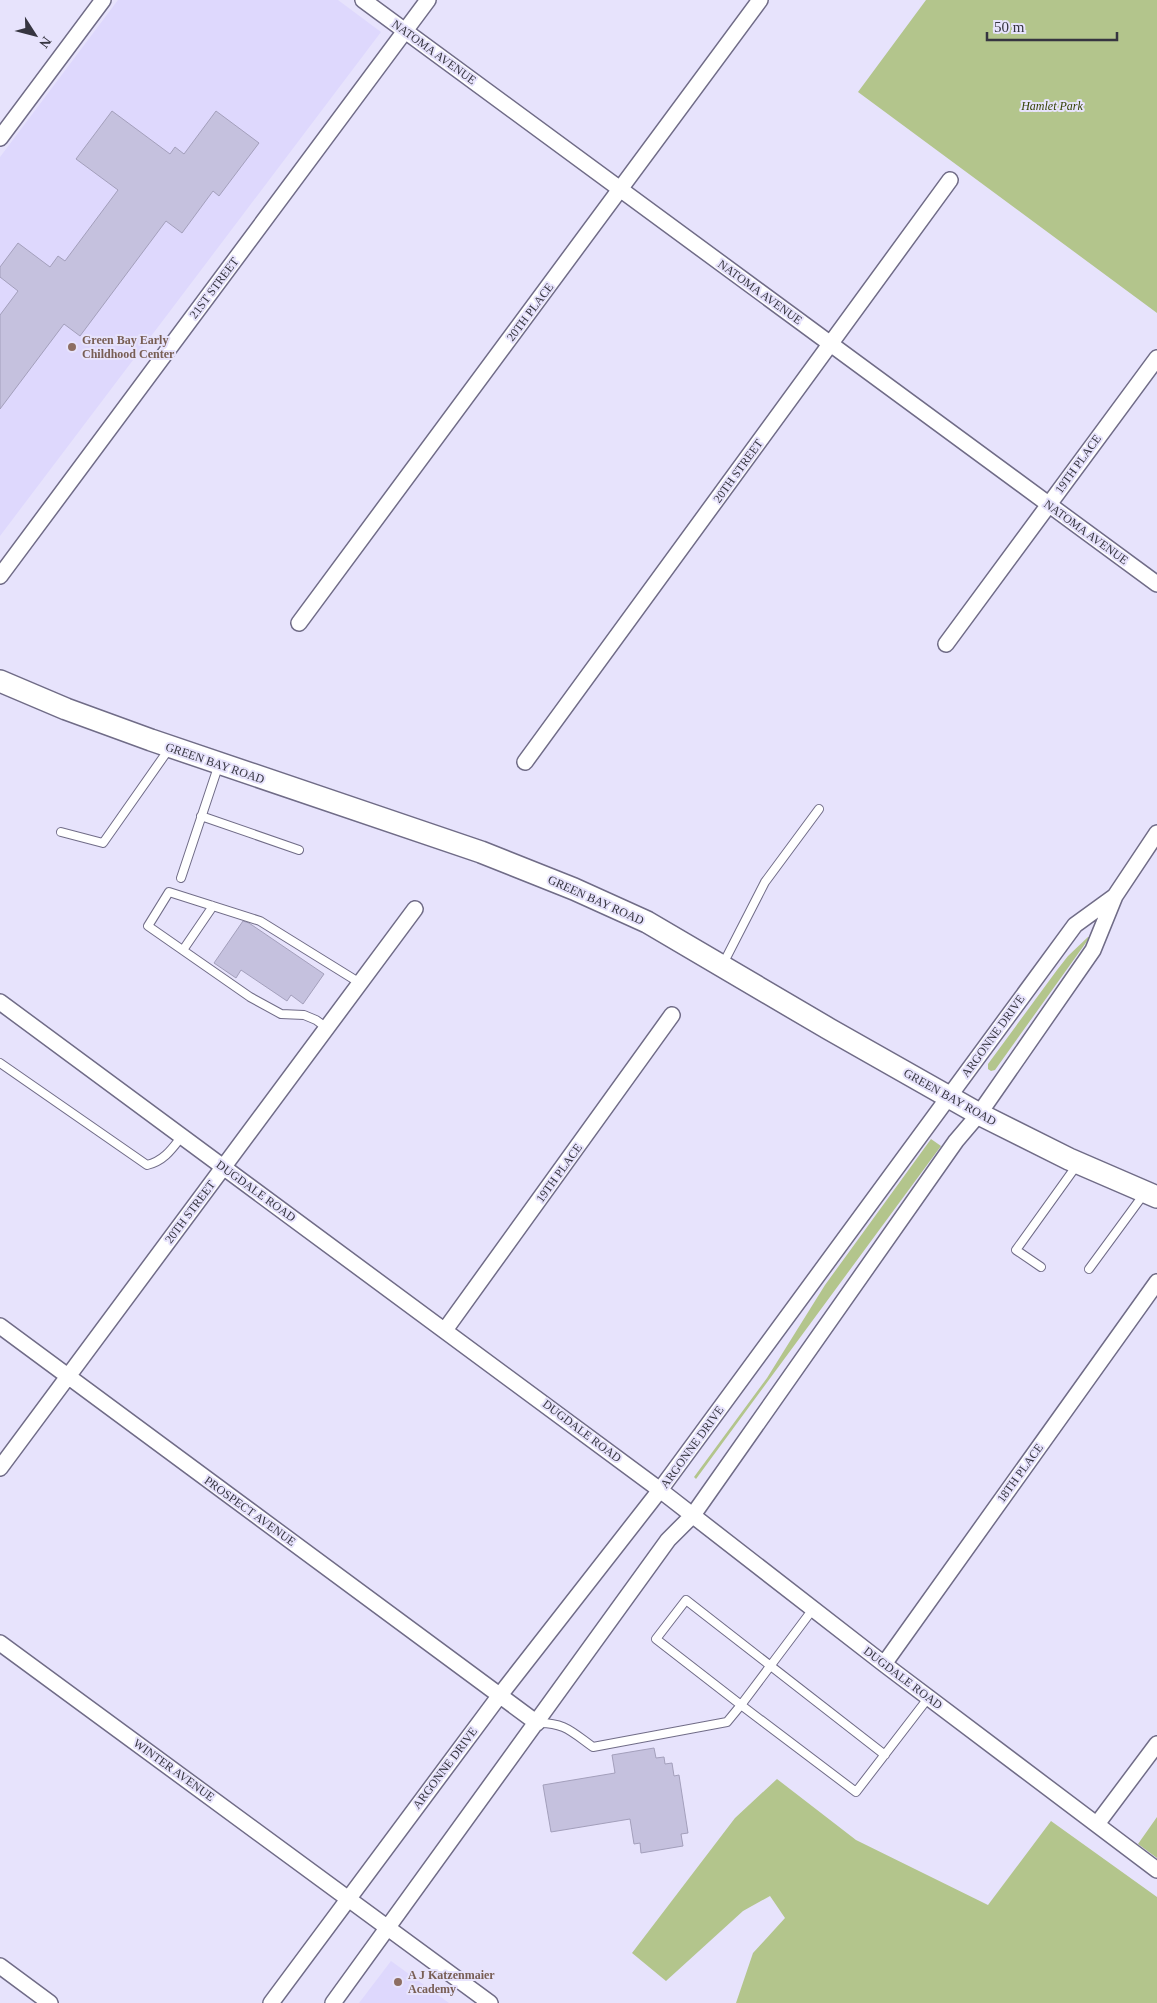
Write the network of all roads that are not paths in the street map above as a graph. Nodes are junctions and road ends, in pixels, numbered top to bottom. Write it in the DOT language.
graph roads {
  1 [pos="103,0"];
  2 [pos="363,0"];
  3 [pos="428,0"];
  4 [pos="760,0"];
  5 [pos="406,31"];
  6 [pos="0,138"];
  7 [pos="950,180"];
  8 [pos="620,189"];
  9 [pos="830,344"];
  10 [pos="1157,358"];
  11 [pos="1048,504"];
  12 [pos="0,576"];
  13 [pos="1157,584"];
  14 [pos="299,623"];
  15 [pos="946,644"];
  16 [pos="0,681"];
  17 [pos="170,747"];
  18 [pos="525,762"];
  19 [pos="219,764"];
  20 [pos="819,809"];
  21 [pos="201,816"];
  22 [pos="61,832"];
  23 [pos="1157,833"];
  24 [pos="299,850"];
  25 [pos="181,878"];
  26 [pos="1114,896"];
  27 [pos="213,906"];
  28 [pos="415,909"];
  29 [pos="183,950"];
  30 [pos="722,966"];
  31 [pos="360,983"];
  32 [pos="0,1002"];
  33 [pos="672,1015"];
  34 [pos="326,1028"];
  35 [pos="0,1063"];
  36 [pos="949,1097"];
  37 [pos="979,1114"];
  38 [pos="182,1136"];
  39 [pos="1078,1163"];
  40 [pos="224,1167"];
  41 [pos="1151,1195"];
  42 [pos="1041,1267"];
  43 [pos="1089,1269"];
  44 [pos="1157,1282"];
  45 [pos="0,1326"];
  46 [pos="445,1330"];
  47 [pos="68,1376"];
  48 [pos="0,1468"];
  49 [pos="660,1490"];
  50 [pos="693,1515"];
  51 [pos="813,1608"];
  52 [pos="0,1643"];
  53 [pos="884,1664"];
  54 [pos="770,1666"];
  55 [pos="500,1695"];
  56 [pos="929,1698"];
  57 [pos="741,1705"];
  58 [pos="537,1722"];
  59 [pos="1157,1744"];
  60 [pos="885,1755"];
  61 [pos="1097,1824"];
  62 [pos="1157,1870"];
  63 [pos="348,1898"];
  64 [pos="389,1928"];
  65 [pos="0,1966"];
  66 [pos="50,2003"];
  67 [pos="271,2003"];
  68 [pos="333,2003"];
  69 [pos="490,2003"];
  1 -- 6 [label="street"];
  2 -- 5 [label="street, NATOMA AVENUE"];
  3 -- 5 [label="street, 21ST STREET"];
  4 -- 8 [label="street, 20TH PLACE"];
  5 -- 8 [label="street, NATOMA AVENUE"];
  5 -- 12 [label="street, 21ST STREET"];
  7 -- 9 [label="street, 20TH STREET"];
  8 -- 9 [label="street, NATOMA AVENUE"];
  8 -- 14 [label="street, 20TH PLACE"];
  9 -- 11 [label="street, NATOMA AVENUE"];
  9 -- 18 [label="street, 20TH STREET"];
  10 -- 11 [label="street, 19TH PLACE"];
  11 -- 13 [label="street, NATOMA AVENUE"];
  11 -- 15 [label="street, 19TH PLACE"];
  16 -- 17 [label="main road, GREEN BAY ROAD"];
  17 -- 19 [label="main road, GREEN BAY ROAD"];
  17 -- 22 [label="lane"];
  19 -- 21 [label="lane"];
  19 -- 30 [label="main road, GREEN BAY ROAD"];
  20 -- 30 [label="lane"];
  21 -- 24 [label="lane"];
  21 -- 25 [label="lane"];
  23 -- 26 [label="street, ARGONNE DRIVE"];
  26 -- 36 [label="street, ARGONNE DRIVE"];
  26 -- 37 [label="street, ARGONNE DRIVE"];
  27 -- 29 [label="lane"];
  27 -- 29 [label="lane"];
  27 -- 31 [label="lane"];
  28 -- 31 [label="street, 20TH STREET"];
  29 -- 34 [label="lane"];
  30 -- 36 [label="main road, GREEN BAY ROAD"];
  31 -- 34 [label="street, 20TH STREET"];
  32 -- 38 [label="street, DUGDALE ROAD"];
  33 -- 46 [label="street, 19TH PLACE"];
  34 -- 40 [label="street, 20TH STREET"];
  35 -- 38 [label="lane"];
  36 -- 37 [label="main road, GREEN BAY ROAD"];
  36 -- 49 [label="street, ARGONNE DRIVE"];
  37 -- 39 [label="main road, GREEN BAY ROAD"];
  37 -- 50 [label="street, ARGONNE DRIVE"];
  38 -- 40 [label="street, DUGDALE ROAD"];
  39 -- 41 [label="main road, GREEN BAY ROAD"];
  39 -- 42 [label="lane"];
  40 -- 46 [label="street, DUGDALE ROAD"];
  40 -- 47 [label="street, 20TH STREET"];
  41 -- 43 [label="lane"];
  44 -- 53 [label="street, 18TH PLACE"];
  45 -- 47 [label="street, PROSPECT AVENUE"];
  46 -- 49 [label="street, DUGDALE ROAD"];
  47 -- 48 [label="street, 20TH STREET"];
  47 -- 55 [label="street, PROSPECT AVENUE"];
  49 -- 50 [label="street, DUGDALE ROAD"];
  49 -- 55 [label="street, ARGONNE DRIVE"];
  50 -- 51 [label="street, DUGDALE ROAD"];
  50 -- 58 [label="street, ARGONNE DRIVE"];
  51 -- 53 [label="street, DUGDALE ROAD"];
  51 -- 54 [label="lane"];
  52 -- 63 [label="street, WINTER AVENUE"];
  53 -- 56 [label="street, DUGDALE ROAD"];
  54 -- 57 [label="lane"];
  54 -- 57 [label="lane"];
  54 -- 60 [label="lane"];
  55 -- 58 [label="street, PROSPECT AVENUE"];
  55 -- 63 [label="street, ARGONNE DRIVE"];
  56 -- 60 [label="lane"];
  56 -- 61 [label="street, DUGDALE ROAD"];
  57 -- 58 [label="lane"];
  57 -- 60 [label="lane"];
  58 -- 64 [label="street, ARGONNE DRIVE"];
  59 -- 61 [label="street"];
  61 -- 62 [label="street, DUGDALE ROAD"];
  63 -- 64 [label="street, WINTER AVENUE"];
  63 -- 67 [label="street, ARGONNE DRIVE"];
  64 -- 68 [label="street, ARGONNE DRIVE"];
  64 -- 69 [label="street, WINTER AVENUE"];
  65 -- 66 [label="street"];
}
